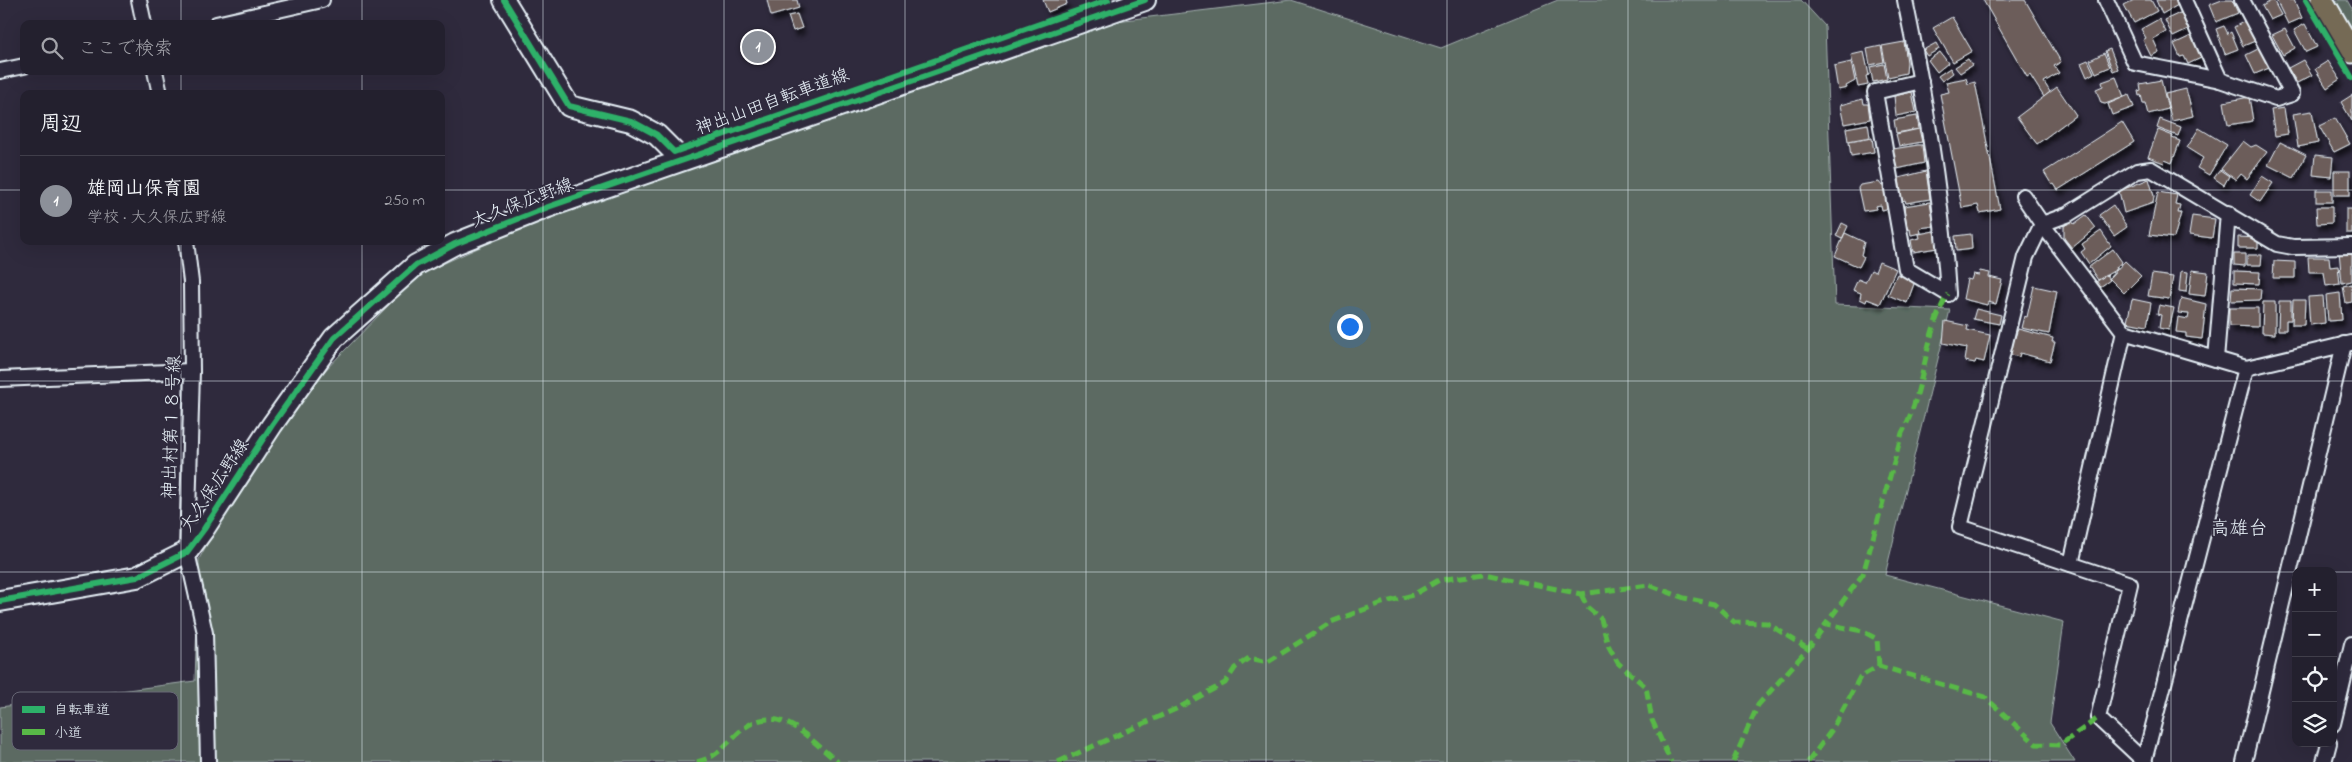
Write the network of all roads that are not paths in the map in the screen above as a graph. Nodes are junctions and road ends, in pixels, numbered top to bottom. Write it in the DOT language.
graph roads {
  1 [pos="139,0"];
  2 [pos="322,0"];
  3 [pos="504,0"];
  4 [pos="1146,0"];
  5 [pos="1905,0"];
  6 [pos="2106,0"];
  7 [pos="2184,0"];
  8 [pos="2242,0"];
  9 [pos="2322,0"];
  10 [pos="143,20"];
  11 [pos="234,20"];
  12 [pos="2352,52"];
  13 [pos="20,67"];
  14 [pos="0,71"];
  15 [pos="156,75"];
  16 [pos="2220,80"];
  17 [pos="1922,81"];
  18 [pos="159,90"];
  19 [pos="680,156"];
  20 [pos="2024,196"];
  21 [pos="2228,213"];
  22 [pos="2042,224"];
  23 [pos="186,245"];
  24 [pos="2352,246"];
  25 [pos="2124,332"];
  26 [pos="2348,344"];
  27 [pos="2216,359"];
  28 [pos="2246,368"];
  29 [pos="192,371"];
  30 [pos="0,379"];
  31 [pos="186,552"];
  32 [pos="2071,564"];
  33 [pos="0,601"];
  34 [pos="2352,644"];
  35 [pos="2337,707"];
  36 [pos="2328,747"];
  37 [pos="2144,761"];
  38 [pos="208,762"];
  39 [pos="2244,762"];
  40 [pos="2324,762"];
  1 -- 10 [label="street"];
  2 -- 11 [label="street"];
  3 -- 19 [label="street"];
  4 -- 19 [label="street, 大久保広野線"];
  5 -- 17 [label="street"];
  6 -- 16 [label="street"];
  7 -- 16 [label="street"];
  8 -- 16 [label="street"];
  9 -- 12 [label="main road"];
  13 -- 14 [label="street"];
  15 -- 18 [label="street"];
  17 -- 17 [label="street"];
  19 -- 31 [label="street, 大久保広野線"];
  20 -- 22 [label="street"];
  21 -- 22 [label="street"];
  21 -- 24 [label="street"];
  21 -- 27 [label="street"];
  22 -- 25 [label="street"];
  22 -- 32 [label="street"];
  23 -- 29 [label="street, 神出村第１８号線"];
  25 -- 27 [label="street"];
  25 -- 32 [label="street"];
  26 -- 28 [label="street"];
  26 -- 39 [label="street"];
  27 -- 28 [label="street"];
  28 -- 37 [label="street"];
  29 -- 30 [label="street"];
  29 -- 31 [label="street, 神出村第１８号線"];
  31 -- 33 [label="street, 大久保広野線"];
  31 -- 38 [label="street, 神出村第１８号線"];
  32 -- 37 [label="street"];
  34 -- 35 [label="street"];
  36 -- 40 [label="street"];
}
